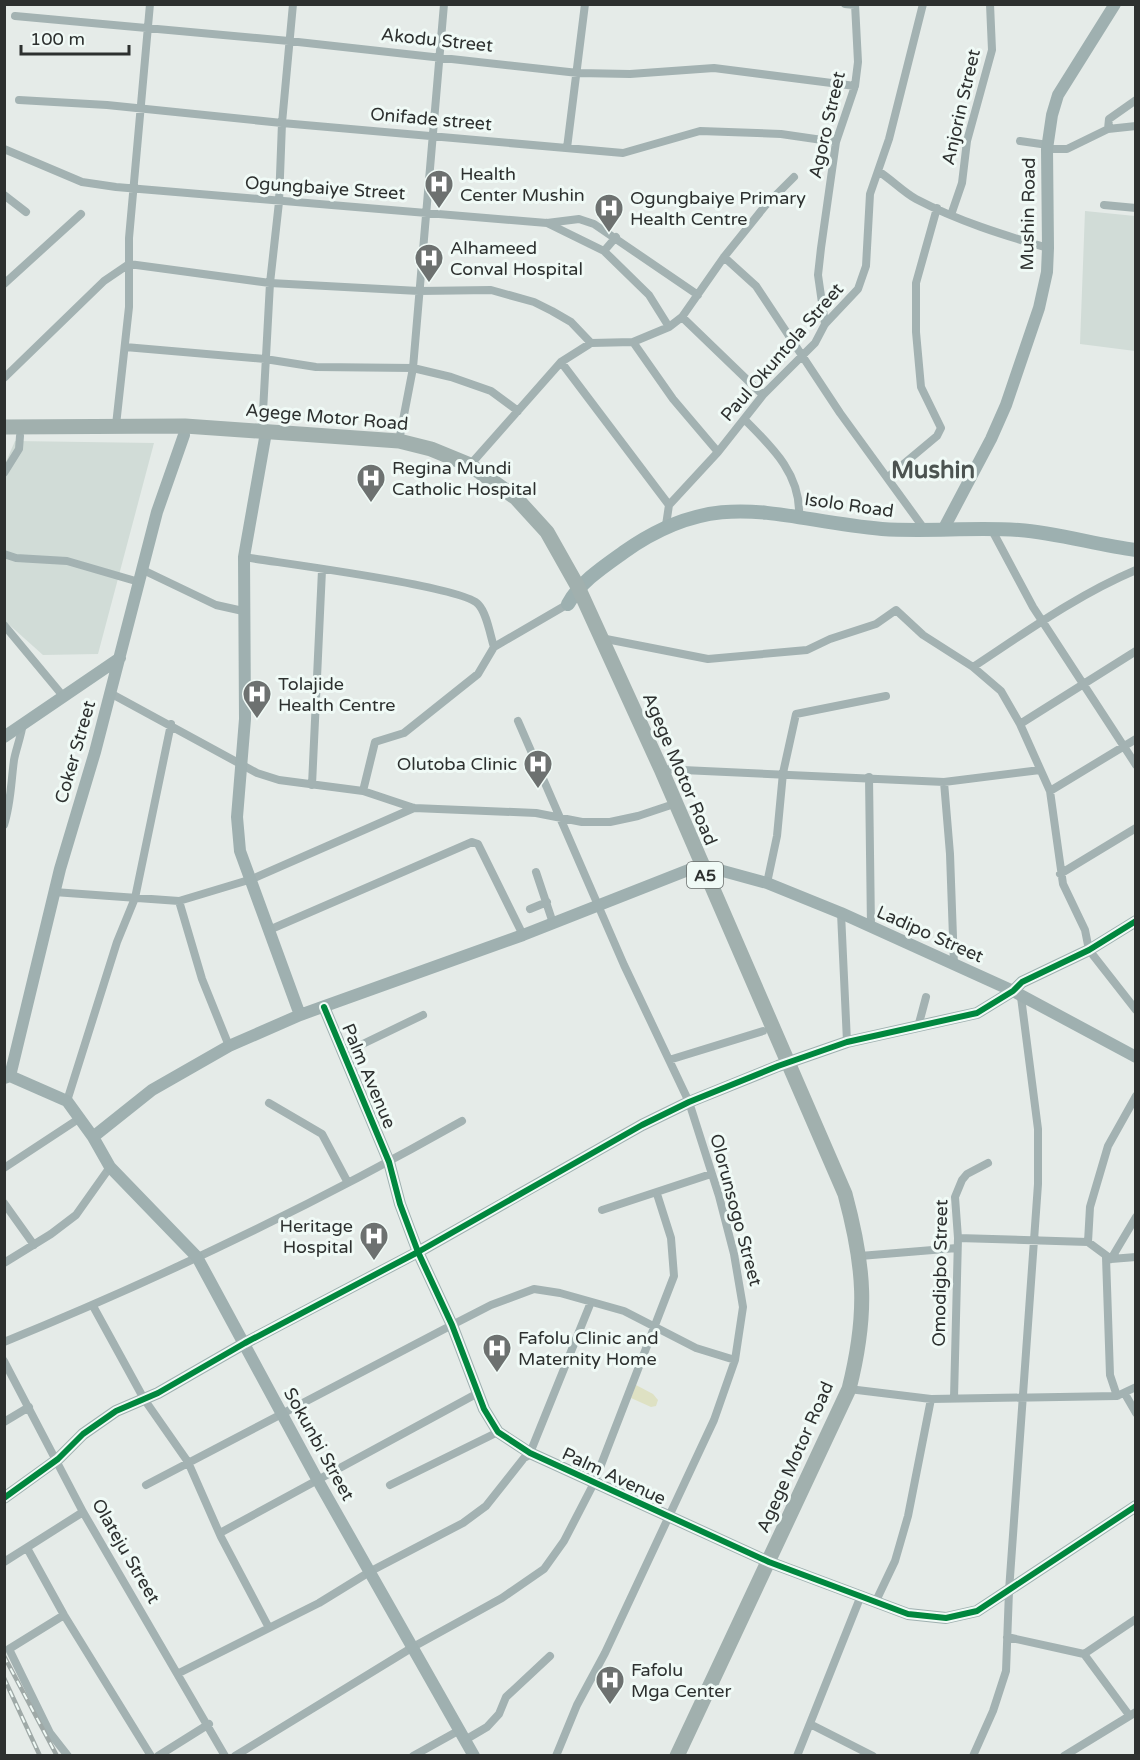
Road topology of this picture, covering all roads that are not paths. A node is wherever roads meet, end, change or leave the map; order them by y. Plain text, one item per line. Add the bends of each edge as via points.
1 (150, 4) edge
2 (293, 4) edge
3 (444, 4) edge
4 (585, 4) edge
5 (845, 4) edge
6 (923, 4) edge
7 (990, 4) edge
8 (1115, 4) edge
9 (855, 5) edge
10 (15, 16) dead end
11 (149, 28) junction
12 (289, 41) junction
13 (439, 57) junction
14 (578, 73) junction
15 (855, 86) junction
16 (19, 100) dead end
17 (1136, 100) edge
18 (141, 108) junction
19 (282, 123) junction
20 (1136, 126) edge
21 (1108, 129) junction
22 (431, 136) junction
23 (1020, 141) dead end
24 (836, 142) junction
25 (1048, 147) junction
26 (567, 148) junction
27 (4, 149) edge
28 (878, 171) junction
29 (794, 177) dead end
30 (135, 187) junction
31 (4, 195) edge
32 (279, 202) junction
33 (1104, 205) dead end
34 (937, 208) junction
35 (1136, 208) edge
36 (26, 212) dead end
37 (424, 212) junction
38 (81, 214) dead end
39 (951, 215) junction
40 (548, 223) junction
41 (616, 237) junction
42 (1048, 248) junction
43 (604, 251) junction
44 (724, 257) junction
45 (129, 264) junction
46 (270, 282) junction
47 (4, 284) edge
48 (419, 291) junction
49 (698, 295) junction
50 (682, 317) junction
51 (825, 324) junction
52 (669, 327) junction
53 (633, 342) junction
54 (591, 343) junction
55 (125, 347) junction
56 (803, 355) junction
57 (265, 359) junction
58 (561, 362) junction
59 (413, 368) junction
60 (4, 378) edge
61 (763, 395) junction
62 (518, 411) junction
63 (744, 419) junction
64 (116, 425) junction
65 (4, 427) edge
66 (184, 430) junction
67 (263, 434) junction
68 (12, 436) edge
69 (399, 441) junction
70 (718, 452) junction
71 (470, 465) junction
72 (4, 473) edge
73 (888, 477) junction
74 (669, 505) junction
75 (799, 516) junction
76 (666, 525) junction
77 (925, 530) junction
78 (943, 530) junction
79 (994, 534) junction
80 (1136, 550) edge
81 (4, 554) edge
82 (1136, 556) edge
83 (244, 557) junction
84 (322, 570) junction
85 (1136, 570) edge
86 (141, 576) junction
87 (576, 597) junction
88 (243, 611) junction
89 (1043, 620) junction
90 (4, 625) edge
91 (601, 638) junction
92 (494, 647) junction
93 (1136, 651) edge
94 (120, 658) junction
95 (974, 667) junction
96 (1082, 683) junction
97 (110, 693) junction
98 (63, 696) junction
99 (886, 696) dead end
100 (518, 721) dead end
101 (23, 723) junction
102 (171, 724) junction
103 (1020, 724) junction
104 (4, 737) edge
105 (1136, 739) edge
106 (1123, 746) junction
107 (240, 763) junction
108 (1136, 765) edge
109 (661, 769) junction
110 (1040, 770) junction
111 (783, 773) junction
112 (869, 777) junction
113 (944, 782) junction
114 (312, 784) junction
115 (363, 791) junction
116 (1050, 791) junction
117 (668, 806) junction
118 (414, 807) junction
119 (559, 818) junction
120 (4, 825) edge
121 (1136, 828) edge
122 (697, 866) junction
123 (536, 872) dead end
124 (1059, 874) junction
125 (252, 879) junction
126 (766, 883) junction
127 (54, 892) junction
128 (135, 898) junction
129 (179, 901) junction
130 (547, 902) junction
131 (598, 905) junction
132 (530, 909) dead end
133 (841, 913) junction
134 (1136, 921) edge
135 (553, 923) junction
136 (871, 928) junction
137 (269, 930) junction
138 (523, 935) junction
139 (1089, 950) junction
140 (954, 965) junction
141 (1017, 994) junction
142 (926, 997) dead end
143 (324, 1007) junction
144 (1136, 1010) edge
145 (300, 1015) junction
146 (423, 1015) dead end
147 (918, 1026) junction
148 (763, 1031) junction
149 (847, 1042) junction
150 (229, 1046) junction
151 (342, 1054) junction
152 (1136, 1057) edge
153 (669, 1060) junction
154 (783, 1064) junction
155 (7, 1077) edge
156 (1136, 1096) edge
157 (67, 1101) junction
158 (689, 1102) junction
159 (269, 1103) dead end
160 (80, 1118) junction
161 (462, 1120) dead end
162 (93, 1137) junction
163 (389, 1162) junction
164 (988, 1164) dead end
165 (110, 1167) junction
166 (4, 1168) edge
167 (711, 1174) junction
168 (347, 1181) junction
169 (657, 1194) junction
170 (4, 1203) edge
171 (602, 1210) dead end
172 (1136, 1217) edge
173 (957, 1238) junction
174 (1033, 1241) junction
175 (1088, 1242) junction
176 (34, 1245) junction
177 (957, 1248) junction
178 (418, 1252) junction
179 (860, 1256) junction
180 (197, 1257) junction
181 (1136, 1257) edge
182 (1108, 1258) junction
183 (4, 1263) edge
184 (591, 1302) junction
185 (93, 1306) junction
186 (452, 1325) junction
187 (655, 1325) junction
188 (4, 1342) edge
189 (245, 1343) junction
190 (735, 1360) junction
191 (4, 1361) edge
192 (1136, 1387) edge
193 (849, 1389) junction
194 (478, 1393) junction
195 (1121, 1395) junction
196 (144, 1398) junction
197 (954, 1398) junction
198 (1023, 1398) junction
199 (932, 1399) junction
200 (29, 1407) junction
201 (1136, 1413) edge
202 (281, 1414) junction
203 (4, 1422) edge
204 (498, 1432) junction
205 (531, 1454) junction
206 (58, 1459) junction
207 (188, 1462) junction
208 (317, 1479) junction
209 (594, 1483) junction
210 (146, 1485) dead end
211 (390, 1485) dead end
212 (4, 1498) edge
213 (1136, 1506) edge
214 (83, 1512) junction
215 (668, 1517) junction
216 (220, 1533) junction
217 (27, 1548) junction
218 (765, 1560) junction
219 (4, 1562) edge
220 (371, 1571) junction
221 (1009, 1591) junction
222 (860, 1598) junction
223 (874, 1603) junction
224 (63, 1615) junction
225 (1136, 1619) edge
226 (268, 1626) junction
227 (1007, 1637) junction
228 (414, 1647) junction
229 (1084, 1654) junction
230 (550, 1656) dead end
231 (179, 1674) junction
232 (1132, 1714) edge
233 (209, 1724) junction
234 (810, 1724) junction
235 (462, 1735) junction
236 (68, 1755) edge
237 (151, 1755) edge
238 (158, 1755) edge
239 (225, 1755) edge
240 (234, 1755) edge
241 (413, 1755) edge
242 (474, 1755) edge
243 (556, 1755) edge
244 (667, 1755) edge
245 (676, 1755) edge
246 (797, 1755) edge
247 (873, 1755) edge
248 (973, 1755) edge
249 (1064, 1755) edge

1 - 11 street
2 - 12 street
3 - 13 street
4 - 14 street
5 - 9 street
6 - 28 street, Paul Okuntola Street
7 - 39 street, Anjorin Street via 992,50
8 - 25 street, Mushin Road via 1058,95
9 - 15 street, Agoro Street
10 - 11 street, Akodu Street
11 - 12 street, Akodu Street
11 - 18 street
12 - 13 street, Akodu Street
12 - 19 street
13 - 14 street, Akodu Street
13 - 22 street
14 - 15 street, Akodu Street via 714,68
14 - 26 street
15 - 24 street, Agoro Street
16 - 18 street, Onifade street
17 - 21 street via 1109,119
18 - 19 street, Onifade street
18 - 30 street
19 - 22 street, Onifade street
19 - 32 street
20 - 21 street
21 - 25 street via 1067,149
22 - 26 street, Onifade street
22 - 37 street
23 - 25 street
24 - 26 street, Onifade street via 781,134 700,131 623,153
24 - 51 street, Agoro Street via 818,275
25 - 42 street, Mushin Road
27 - 30 street, Ogungbaiye Street via 82,182
28 - 34 street via 914,198
28 - 51 street, Paul Okuntola Street via 867,217 866,266 858,289
29 - 44 street
30 - 32 street, Ogungbaiye Street
30 - 45 street
31 - 36 street
32 - 37 street, Ogungbaiye Street
32 - 46 street
33 - 35 street
34 - 39 street
34 - 73 street via 916,283 916,332 921,387 941,428 937,436
37 - 40 street, Ogungbaiye Street
37 - 48 street
38 - 47 street
39 - 42 street
40 - 41 street, Ogungbaiye Street via 579,219
40 - 43 street
41 - 43 street
41 - 49 street, Ogungbaiye Street
42 - 78 street, Mushin Road via 1039,308 1006,405
43 - 52 street via 649,295
44 - 49 street
44 - 56 street via 756,286
45 - 46 street
45 - 55 street
45 - 60 street via 104,281
46 - 48 street
46 - 57 street
48 - 54 street via 491,290 515,295 571,322
48 - 59 street
49 - 50 street
50 - 52 street
50 - 61 street
51 - 56 street, Paul Okuntola Street via 821,335
52 - 53 street
53 - 54 street
53 - 70 street via 673,399
54 - 58 street
55 - 57 street
55 - 64 street
56 - 61 street, Paul Okuntola Street
56 - 73 street via 840,414
57 - 59 street via 316,367
57 - 67 street
58 - 62 street
58 - 74 street
59 - 62 street via 491,391
59 - 69 street
61 - 63 street, Paul Okuntola Street
62 - 71 street
63 - 70 street, Paul Okuntola Street
63 - 75 street via 777,453 791,475 800,498
64 - 65 highway, Agege Motor Road / A5
64 - 66 highway, Agege Motor Road / A5
66 - 67 highway, Agege Motor Road / A5
66 - 68 highway, Agege Motor Road / A5
66 - 86 street, Coker Street
67 - 69 highway, Agege Motor Road / A5
67 - 83 street
67 - 87 highway, Agege Motor Road / A5 via 397,447 460,470 495,491 525,516
68 - 72 street via 19,449
69 - 71 highway, Agege Motor Road / A5 via 431,448
70 - 74 street, Paul Okuntola Street
71 - 87 highway, Agege Motor Road / A5 via 516,498 547,532
73 - 77 street
74 - 76 street
75 - 76 main road, Isolo Road via 724,512
75 - 77 main road, Isolo Road via 870,527
76 - 87 main road, Isolo Road via 640,541
77 - 78 main road, Isolo Road
78 - 80 main road, Isolo Road via 1022,530
79 - 82 main road, Isolo Road
79 - 87 main road, Isolo Road via 899,536 781,520 709,519 670,530 639,548
79 - 89 street
81 - 86 street via 67,561
83 - 84 street
83 - 88 street
84 - 92 street via 407,583 469,598 479,604
84 - 114 street
85 - 89 street via 1105,583
86 - 88 street via 216,605
86 - 94 street, Coker Street
87 - 91 highway, Agege Motor Road / A5
87 - 92 street
87 - 117 highway, Agege Motor Road / A5
88 - 107 street via 246,695
89 - 95 street
89 - 96 street
90 - 98 street
91 - 95 street via 708,659 807,650 876,624 896,610 923,635
91 - 109 highway, Agege Motor Road / A5
92 - 115 street via 478,674 416,724 404,733 375,742
93 - 96 street
94 - 97 street, Coker Street
94 - 98 street
95 - 103 street via 1001,691
96 - 103 street
96 - 106 street
97 - 102 street
97 - 127 street, Coker Street
98 - 101 street
99 - 111 street via 796,714
100 - 119 street, Olorunsogo Street
101 - 104 street
101 - 120 street
102 - 107 street
102 - 128 street
103 - 110 street
105 - 106 street
106 - 108 street
106 - 116 street
107 - 114 street via 279,780
107 - 125 street via 238,841
109 - 111 street
109 - 122 highway, Agege Motor Road / A5
110 - 113 street
110 - 116 street
111 - 112 street
111 - 126 street via 777,836
112 - 113 street
112 - 136 street
113 - 140 street
114 - 115 street
115 - 118 street
116 - 124 street
117 - 119 street via 610,822
117 - 122 highway, Agege Motor Road / A5
118 - 119 street via 536,813
118 - 125 street
119 - 131 street, Olorunsogo Street
121 - 124 street
122 - 126 street, Ladipo Street
122 - 131 street
122 - 148 highway, Agege Motor Road / A5
122 - 154 highway, Agege Motor Road / A5
123 - 130 street
124 - 139 street via 1085,930
125 - 129 street
125 - 137 street
126 - 133 street, Ladipo Street
127 - 128 street
127 - 155 street, Coker Street
128 - 129 street
128 - 157 street via 117,942
129 - 150 street via 202,979
130 - 132 street
130 - 135 street
131 - 135 street
131 - 153 street, Olorunsogo Street
133 - 136 street, Ladipo Street
133 - 149 street
134 - 139 street
135 - 138 street
136 - 140 street, Ladipo Street
137 - 138 street via 472,842 478,844
137 - 145 street
138 - 143 street
139 - 141 street via 1022,982
139 - 144 street
140 - 141 street, Ladipo Street
141 - 147 street via 977,1013
141 - 152 street, Ladipo Street
141 - 174 street via 1038,1129
142 - 147 street
143 - 145 street
143 - 151 street, Palm Avenue
145 - 150 street
146 - 151 street
147 - 149 street
148 - 153 street
148 - 154 highway, Agege Motor Road / A5
149 - 154 street
150 - 162 street via 152,1090
151 - 163 street, Palm Avenue
153 - 158 street, Olorunsogo Street
154 - 158 street
154 - 179 highway, Agege Motor Road / A5 via 845,1194
154 - 218 highway, Agege Motor Road / A5 via 846,1228 854,1272 855,1312 835,1402
155 - 157 street
156 - 175 street via 1108,1146 1090,1207
157 - 160 street, Sokunbi Street
158 - 167 street, Olorunsogo Street
158 - 178 street
159 - 168 street via 322,1134
160 - 162 street, Sokunbi Street
160 - 166 street
161 - 163 street
162 - 165 street, Sokunbi Street
163 - 168 street
163 - 178 street, Palm Avenue
164 - 173 street, Omodigbo Street via 967,1173 962,1180 955,1197
165 - 176 street via 76,1215
165 - 180 street, Sokunbi Street
167 - 169 street
167 - 190 street, Olorunsogo Street via 741,1289 741,1330
168 - 180 street
169 - 171 street
169 - 187 street via 671,1238 674,1276
170 - 176 street
172 - 182 street
173 - 174 street
173 - 177 street, Omodigbo Street
174 - 175 street
174 - 198 street
175 - 182 street
176 - 183 street
177 - 179 street
177 - 197 street, Omodigbo Street
178 - 186 street, Palm Avenue
178 - 189 street
179 - 193 highway, Agege Motor Road / A5 via 862,1328
180 - 185 street
180 - 189 street, Sokunbi Street
181 - 182 street
182 - 195 street via 1110,1375
184 - 186 street via 534,1289
184 - 187 street
184 - 205 street
185 - 188 street
185 - 196 street
186 - 194 street, Palm Avenue
186 - 202 street
187 - 190 street via 696,1348
187 - 209 street
189 - 196 street
189 - 202 street, Sokunbi Street
190 - 215 street, Olorunsogo Street via 714,1420
191 - 200 street, Olateju Street
192 - 195 street
193 - 199 street
193 - 218 highway, Agege Motor Road / A5
194 - 204 street, Palm Avenue
194 - 208 street
195 - 198 street
195 - 201 street
196 - 206 street via 83,1434
196 - 207 street
197 - 198 street
197 - 199 street
198 - 221 street
199 - 223 street via 908,1516 894,1561
200 - 203 street
200 - 206 street, Olateju Street
202 - 207 street
202 - 208 street, Sokunbi Street
204 - 205 street, Palm Avenue
204 - 211 street
205 - 209 street, Palm Avenue
205 - 220 street via 486,1506 463,1523
206 - 212 street
206 - 214 street, Olateju Street
207 - 210 street
207 - 216 street
208 - 216 street
208 - 220 street, Sokunbi Street
209 - 215 street, Palm Avenue
209 - 228 street via 564,1541 544,1569 502,1598
213 - 221 street, Palm Avenue
214 - 217 street
214 - 231 street, Olateju Street
215 - 218 street, Palm Avenue
215 - 243 street, Olorunsogo Street
216 - 226 street
217 - 219 street
217 - 224 street
218 - 222 street, Palm Avenue
218 - 244 highway, Agege Motor Road / A5
218 - 245 highway, Agege Motor Road / A5
220 - 226 street via 319,1603
220 - 228 street, Sokunbi Street
221 - 223 street, Palm Avenue via 978,1611 946,1618 908,1614
221 - 227 street
222 - 223 street, Palm Avenue
222 - 234 street
224 - 236 street via 9,1649 45,1724
224 - 237 street
225 - 229 street
226 - 231 street
227 - 229 street
227 - 248 street via 1006,1671
228 - 235 street, Sokunbi Street
228 - 240 street
229 - 232 street
230 - 235 street via 506,1697 499,1714 486,1727
231 - 233 street, Olateju Street
232 - 249 street
233 - 238 street
233 - 239 street, Olateju Street
234 - 246 street
234 - 247 street
235 - 241 street
235 - 242 street, Sokunbi Street

